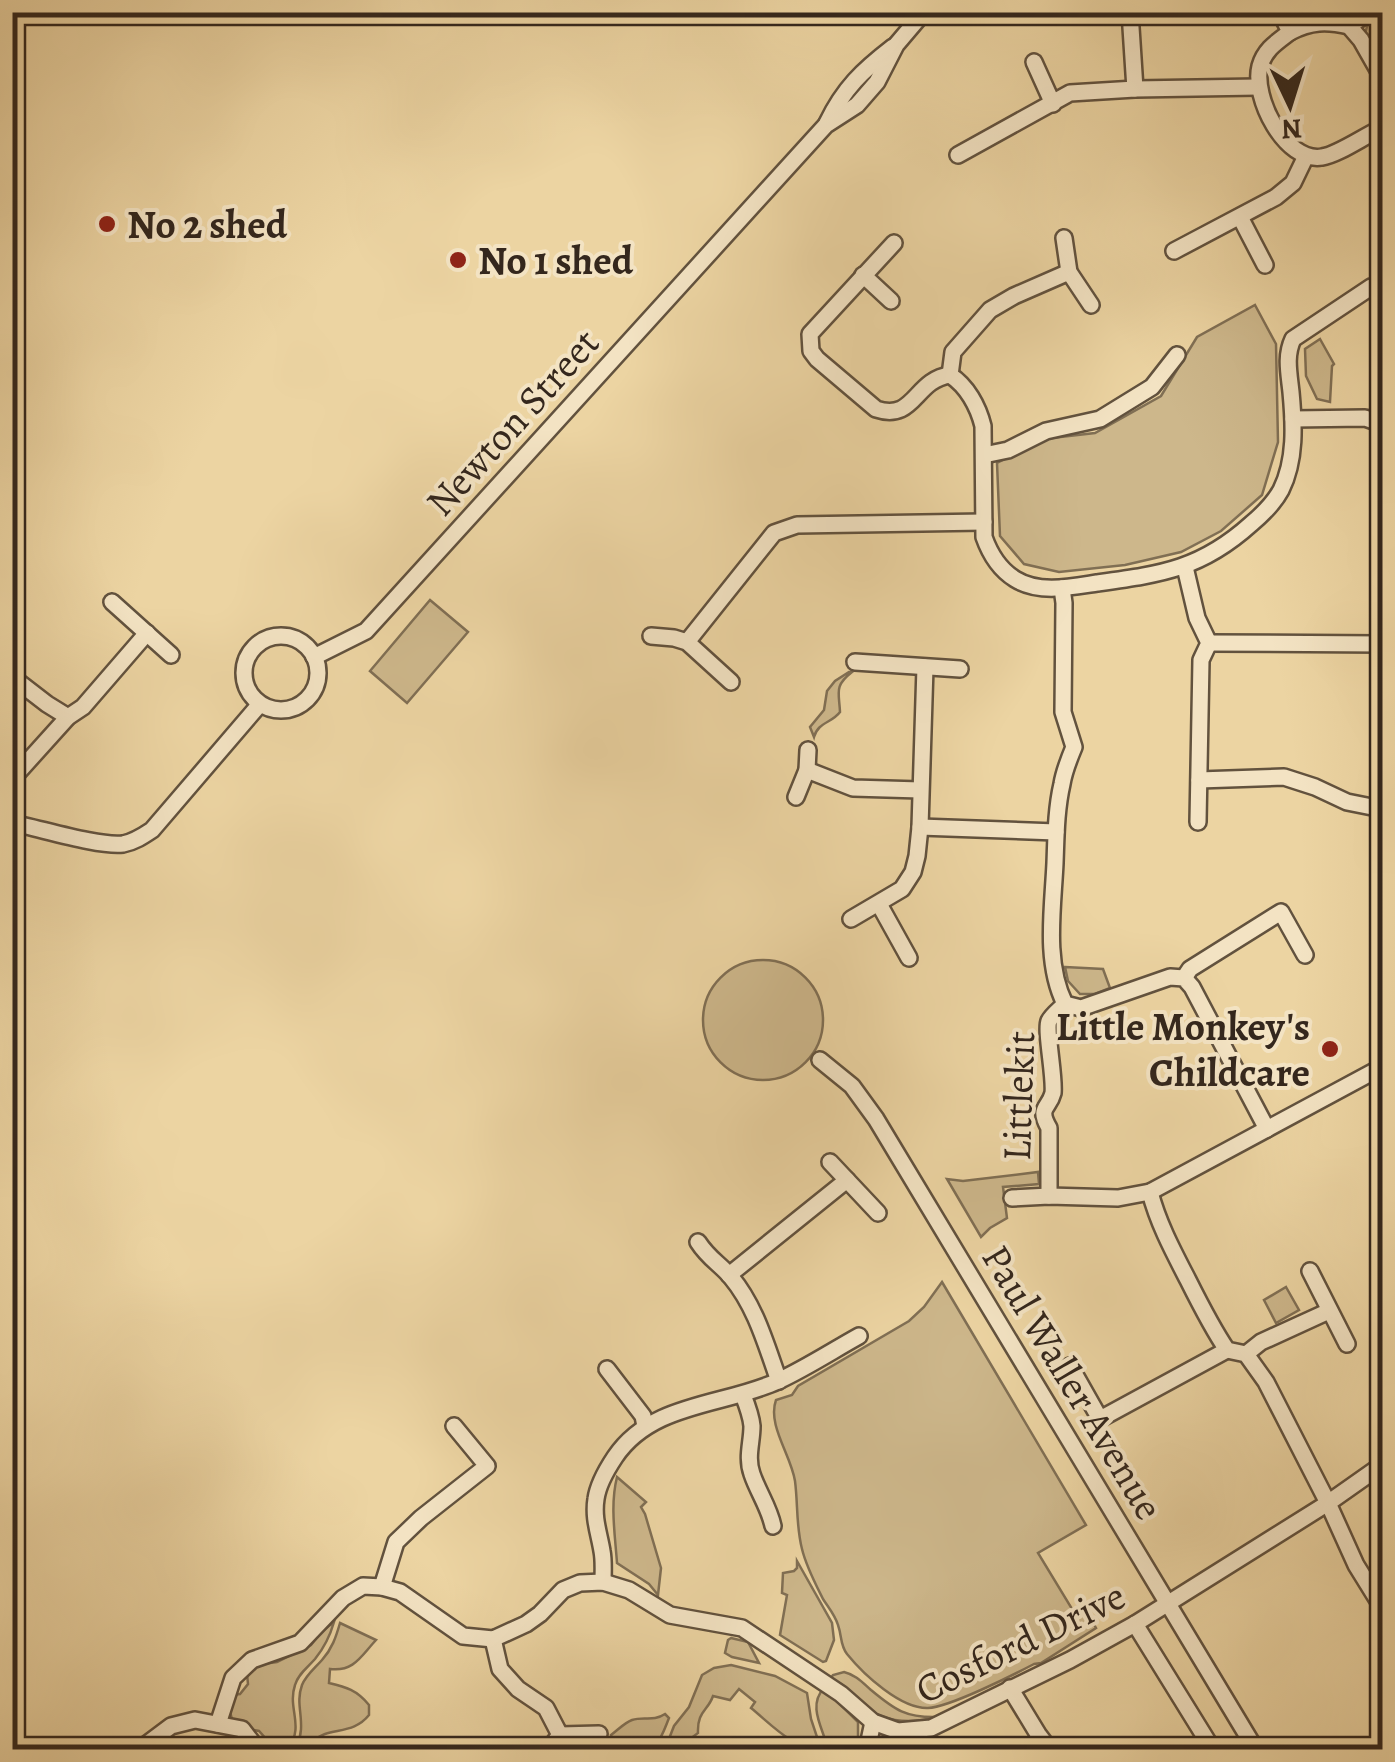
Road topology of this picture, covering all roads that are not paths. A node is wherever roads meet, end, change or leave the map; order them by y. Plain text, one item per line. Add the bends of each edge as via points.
1 (924, 12) edge
2 (1130, 12) edge
3 (1280, 12) edge
4 (1370, 12) edge
5 (1349, 26) junction
6 (1290, 32) junction
7 (1034, 62) dead end
8 (1380, 67) edge
9 (1258, 88) junction
10 (1136, 89) junction
11 (1053, 104) junction
12 (1382, 122) edge
13 (958, 155) dead end
14 (1306, 156) junction
15 (1240, 217) junction
16 (1064, 238) dead end
17 (894, 243) dead end
18 (1174, 251) dead end
19 (1265, 265) dead end
20 (1070, 272) junction
21 (863, 276) junction
22 (1382, 286) edge
23 (892, 302) dead end
24 (1092, 305) dead end
25 (1177, 355) dead end
26 (950, 375) junction
27 (1293, 419) junction
28 (1382, 424) edge
29 (984, 455) junction
30 (984, 522) junction
31 (1185, 567) junction
32 (1062, 588) junction
33 (112, 602) dead end
34 (147, 633) junction
35 (651, 636) dead end
36 (687, 642) junction
37 (1209, 643) junction
38 (1382, 644) edge
39 (171, 655) dead end
40 (314, 657) junction
41 (855, 662) dead end
42 (925, 667) junction
43 (960, 669) dead end
44 (12, 676) edge
45 (731, 682) dead end
46 (260, 704) junction
47 (68, 717) junction
48 (808, 750) dead end
49 (807, 770) junction
50 (1199, 780) junction
51 (12, 782) edge
52 (920, 790) junction
53 (796, 797) dead end
54 (1382, 809) edge
55 (12, 822) edge
56 (1198, 822) dead end
57 (920, 828) junction
58 (1056, 832) junction
59 (879, 904) junction
60 (851, 919) dead end
61 (1305, 954) dead end
62 (909, 958) dead end
63 (1184, 978) junction
64 (1065, 1004) junction
65 (820, 1060) dead end
66 (1382, 1067) edge
67 (1267, 1129) junction
68 (830, 1162) dead end
69 (846, 1180) junction
70 (1150, 1192) junction
71 (1049, 1196) junction
72 (1012, 1198) dead end
73 (878, 1213) dead end
74 (698, 1242) dead end
75 (1310, 1272) dead end
76 (729, 1275) junction
77 (1330, 1311) junction
78 (859, 1336) dead end
79 (1346, 1344) dead end
80 (1227, 1350) junction
81 (1246, 1354) junction
82 (1070, 1366) dead end
83 (607, 1369) dead end
84 (779, 1381) junction
85 (743, 1395) junction
86 (454, 1426) dead end
87 (646, 1426) junction
88 (1382, 1465) edge
89 (1328, 1503) junction
90 (773, 1526) dead end
91 (603, 1582) junction
92 (382, 1587) junction
93 (1168, 1603) junction
94 (1382, 1607) edge
95 (1135, 1624) junction
96 (494, 1639) junction
97 (1010, 1688) junction
98 (873, 1722) junction
99 (218, 1724) junction
100 (560, 1734) junction
101 (599, 1734) dead end
102 (139, 1750) edge
103 (258, 1750) edge
104 (548, 1750) edge
105 (867, 1750) edge
106 (1050, 1750) edge
107 (1213, 1750) edge
108 (1256, 1750) edge

1 - 40 street, Newton Street via 840,96 826,125 366,631
2 - 10 street
3 - 6 street
4 - 5 street
5 - 6 street via 1328,21
5 - 8 street
6 - 9 street via 1268,49
7 - 11 street
9 - 10 street
9 - 14 street via 1284,140
10 - 11 street via 1070,93
11 - 13 street
12 - 14 street via 1324,158
14 - 15 street via 1293,183
15 - 18 street
15 - 19 street
16 - 20 street
17 - 21 street
20 - 24 street
20 - 26 street via 990,310 953,352
21 - 23 street
21 - 26 street via 810,334 817,359 886,412 905,408 930,381
22 - 27 street via 1370,287 1293,340
25 - 29 street via 1152,387 1100,419
26 - 29 street via 979,411
27 - 28 street via 1365,418
27 - 31 street via 1282,490 1219,550
29 - 30 street
30 - 32 street via 989,552 1015,580
30 - 36 street via 797,525 774,532
31 - 32 street
31 - 37 street
32 - 58 street via 1063,712 1074,747
33 - 34 street
34 - 39 street
34 - 47 street
35 - 36 street
36 - 45 street
37 - 38 street
37 - 50 street via 1201,660
40 - 46 street via 317,680 305,701 283,710
40 - 46 street via 286,636 254,647 246,658 245,683
41 - 42 street
42 - 43 street
42 - 52 street
44 - 47 street
46 - 55 street via 152,830 136,840 104,843
47 - 51 street
48 - 49 street
49 - 52 street via 852,788
49 - 53 street
50 - 54 street via 1284,777
50 - 56 street
52 - 57 street
57 - 58 street
57 - 59 street via 913,872
58 - 64 street via 1051,942
59 - 60 street
59 - 62 street
61 - 63 street via 1281,912
63 - 64 street via 1081,1008
63 - 67 street
64 - 71 street, Littlekit via 1047,1028 1053,1096 1044,1108
65 - 93 street, Paul Waller Avenue via 876,1118
66 - 67 street
67 - 70 street
68 - 69 street
69 - 73 street
69 - 76 street
70 - 71 street
70 - 80 street via 1168,1241
71 - 72 street
74 - 76 street
75 - 77 street
76 - 84 street via 752,1308
77 - 79 street
77 - 81 street
78 - 84 street
80 - 81 street
80 - 82 street via 1100,1419
81 - 89 street
83 - 87 street
84 - 85 street
85 - 87 street via 701,1403
85 - 90 street via 752,1428 752,1473
86 - 92 street via 488,1466 396,1542
87 - 91 street via 606,1470 596,1496
88 - 89 street, Cosford Drive
89 - 93 street, Cosford Drive
89 - 94 street
91 - 96 street via 563,1590 526,1624
91 - 98 street via 670,1615 742,1628
92 - 96 street via 464,1636
92 - 99 street via 363,1586 300,1643 252,1660 233,1678
93 - 95 street, Cosford Drive
93 - 108 street, Paul Waller Avenue
95 - 97 street, Cosford Drive
95 - 107 street
96 - 100 street via 500,1669 546,1708
97 - 98 street, Cosford Drive via 931,1728 898,1731
97 - 106 street
98 - 105 street
99 - 102 street via 171,1726
99 - 103 street via 242,1729
100 - 101 street
100 - 104 street

